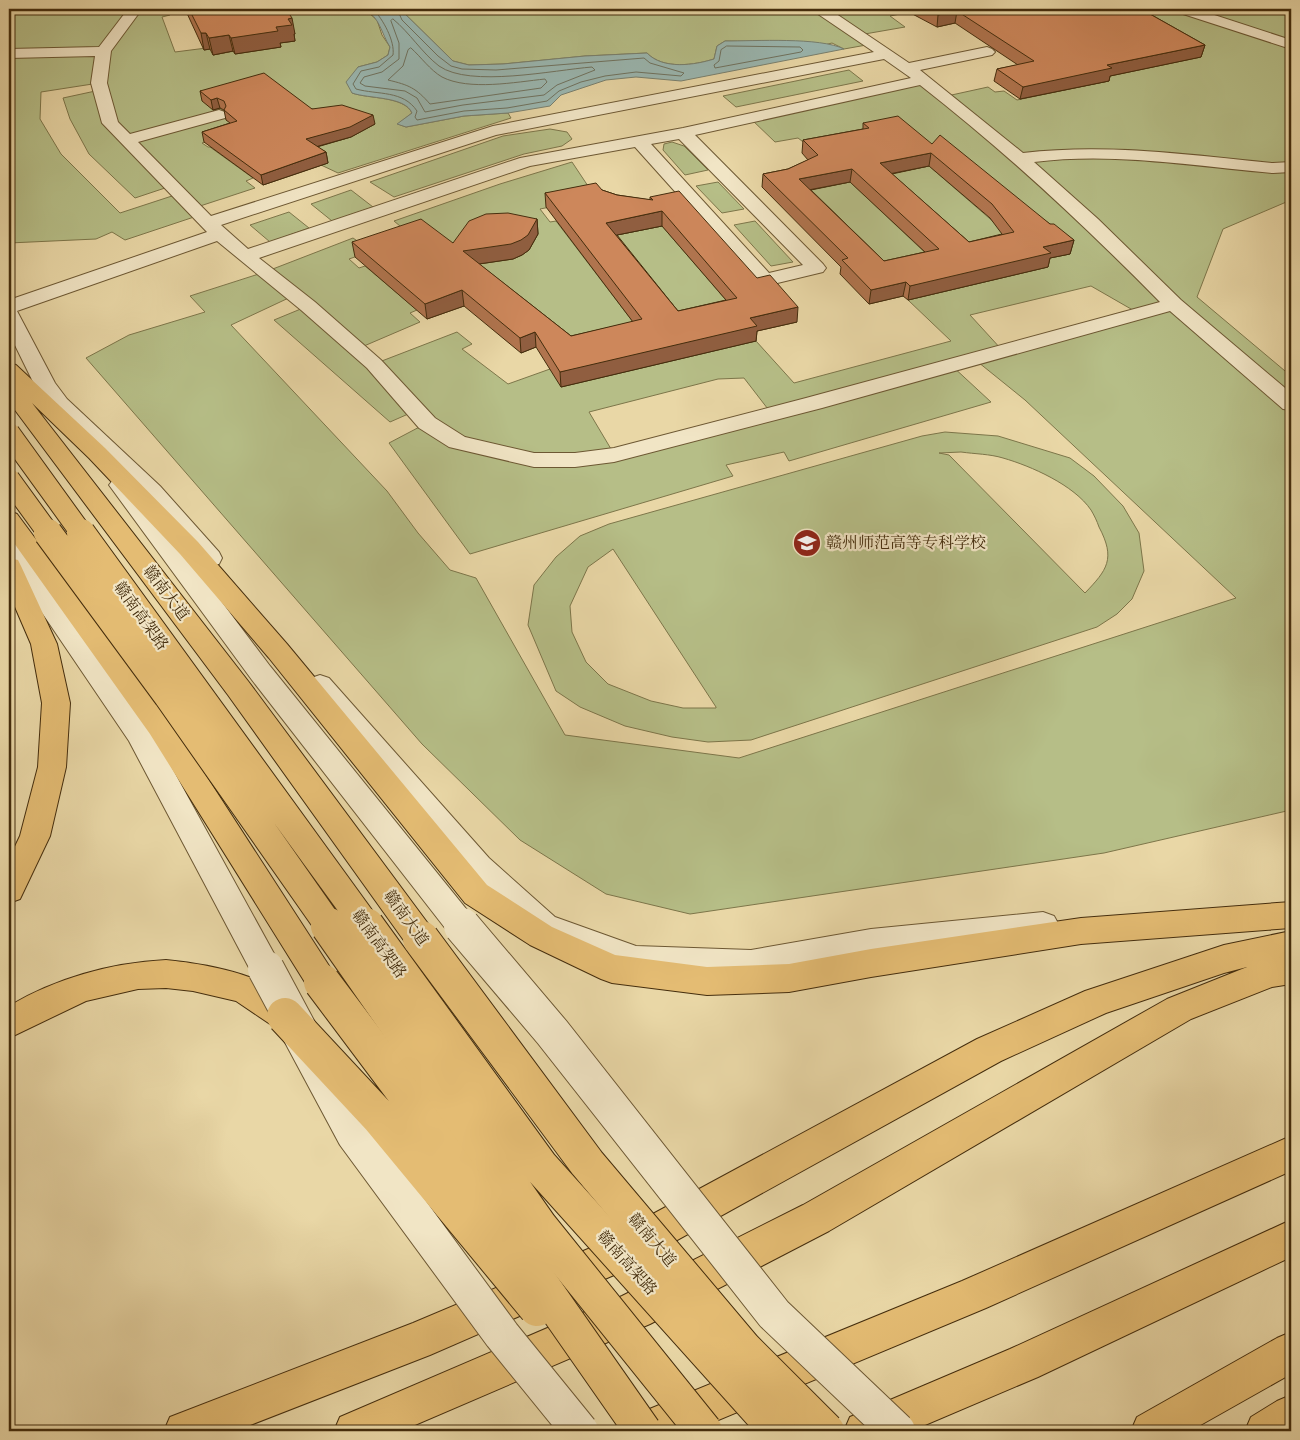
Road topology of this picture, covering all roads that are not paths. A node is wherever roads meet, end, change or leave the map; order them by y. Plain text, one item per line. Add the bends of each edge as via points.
1 (136, 9) edge
2 (820, 9) edge
3 (1182, 9) edge
4 (1291, 45) edge
5 (103, 51) junction
6 (987, 52) dead end
7 (9, 54) edge
8 (886, 54) junction
9 (906, 68) junction
10 (924, 80) junction
11 (219, 115) edge
12 (684, 133) junction
13 (126, 140) junction
14 (639, 141) junction
15 (1020, 158) junction
16 (1291, 167) edge
17 (214, 228) junction
18 (245, 256) junction
19 (1174, 304) junction
20 (9, 307) edge
21 (9, 313) edge
22 (9, 369) edge
23 (9, 387) edge
24 (60, 404) junction
25 (1291, 404) edge
26 (9, 434) edge
27 (97, 453) junction
28 (9, 479) edge
29 (9, 519) edge
30 (9, 546) edge
31 (9, 566) edge
32 (9, 890) edge
33 (1291, 904) edge
34 (1291, 915) edge
35 (1291, 944) edge
36 (1291, 970) edge
37 (9, 1023) edge
38 (293, 1024) junction
39 (1291, 1153) edge
40 (1291, 1238) edge
41 (1291, 1352) edge
42 (1291, 1415) edge
43 (184, 1431) edge
44 (354, 1431) edge
45 (580, 1431) edge
46 (637, 1431) edge
47 (644, 1431) edge
48 (704, 1431) edge
49 (778, 1431) edge
50 (826, 1431) edge
51 (864, 1431) edge
52 (896, 1431) edge
53 (1151, 1431) edge
54 (1265, 1431) edge

1 - 5 street
2 - 8 street
3 - 4 street
5 - 7 street
5 - 13 street via 100,90 110,123
6 - 9 street
8 - 9 street
8 - 17 street via 493,130
9 - 10 street
10 - 12 street
10 - 15 street
11 - 13 street
12 - 14 street
12 - 14 street via 816,268 765,280
13 - 17 street
14 - 18 street via 526,162
15 - 16 street via 1041,154 1107,152
15 - 19 street
17 - 18 street
17 - 20 street
18 - 19 street via 374,364 427,423 457,442 534,460 575,460 614,454
19 - 25 street
21 - 24 street via 45,384
22 - 27 main road
23 - 50 main road, 赣南大道, bridge via 238,688 587,1163 744,1349
24 - 27 street
24 - 33 street via 152,491 478,867 544,926 636,960 751,964 871,943 1121,915
26 - 49 main road, 赣南高架路, bridge via 540,1166
27 - 34 main road via 189,548 278,651 476,894 541,936 612,969 707,981 788,978 1081,931
27 - 52 street, bridge via 261,673 456,919 552,1032 774,1314
28 - 48 main road, 赣南高架路, bridge via 168,696 539,1226
29 - 47 main road, bridge via 160,727 322,982 430,1126
30 - 38 street, bridge via 140,735
31 - 32 main road via 44,644 56,703 52,767 35,836
35 - 43 main road via 1224,959 1097,1001 989,1050 601,1262 407,1345
36 - 44 main road via 1270,973 1179,1009 816,1218 645,1306
37 - 38 main road via 35,1006 94,983 148,973 202,977 249,991
38 - 45 street, bridge via 355,1134 502,1335
38 - 46 main road, bridge via 380,1118
39 - 47 main road via 973,1295
40 - 51 main road via 1024,1363
41 - 53 main road
42 - 54 main road

